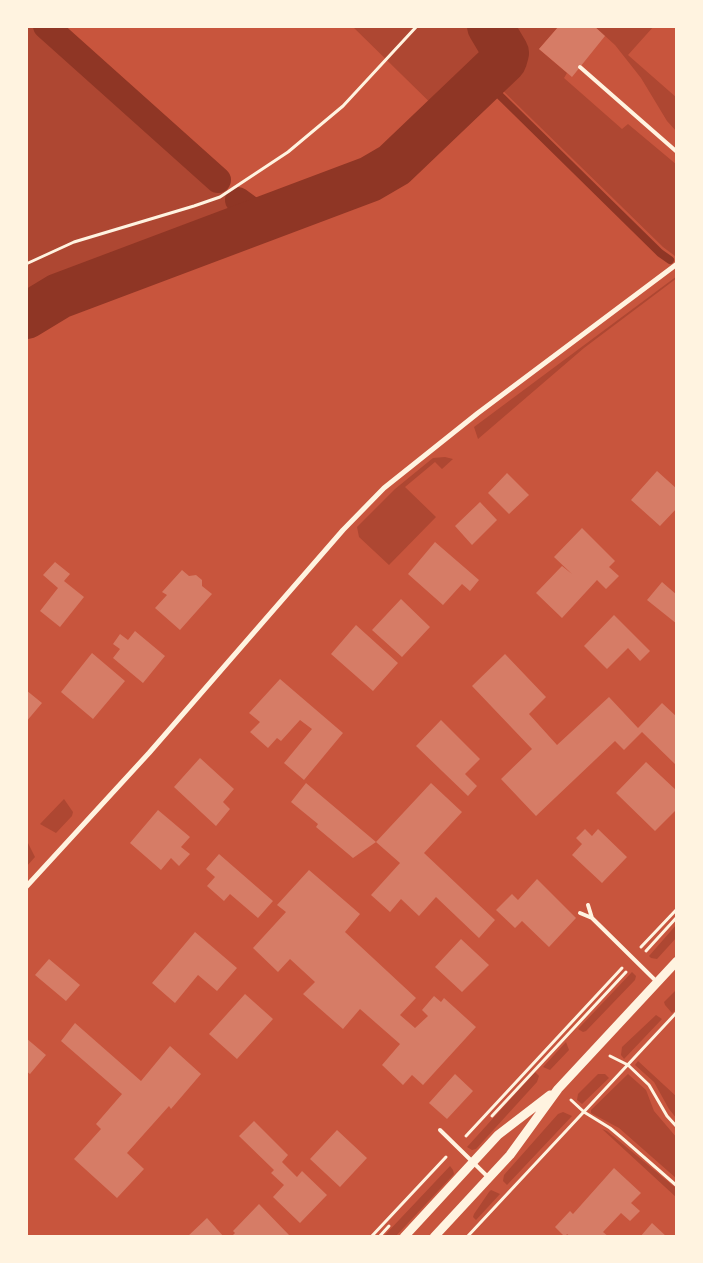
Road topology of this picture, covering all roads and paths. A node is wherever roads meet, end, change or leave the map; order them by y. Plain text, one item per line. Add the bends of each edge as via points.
1 (417, 26) edge
2 (580, 67) dead end
3 (677, 152) edge
4 (26, 264) edge
5 (677, 264) edge
6 (26, 887) edge
7 (588, 904) dead end
8 (677, 909) edge
9 (580, 914) dead end
10 (677, 917) edge
11 (592, 918) junction
12 (632, 957) junction
13 (677, 961) edge
14 (636, 962) junction
15 (657, 982) junction
16 (677, 1012) edge
17 (561, 1034) dead end
18 (595, 1049) junction
19 (628, 1065) junction
20 (558, 1089) junction
21 (584, 1112) junction
22 (677, 1127) edge
23 (440, 1130) dead end
24 (460, 1149) junction
25 (473, 1162) junction
26 (489, 1178) junction
27 (677, 1186) edge
28 (392, 1222) dead end
29 (379, 1237) edge
30 (404, 1237) edge
31 (434, 1237) edge
32 (467, 1237) edge

1 - 4 path via 343,106 288,152 220,197 74,242
2 - 3 lane
5 - 6 street via 384,488 342,530 149,753
7 - 11 lane
8 - 12 path
9 - 11 lane
10 - 14 path
11 - 12 lane
12 - 14 lane
12 - 17 path
13 - 15 street
14 - 15 lane
14 - 24 path
15 - 18 street
16 - 19 path
18 - 19 path
18 - 20 street
19 - 21 path
19 - 22 path via 649,1084
20 - 21 path
20 - 25 street via 498,1134
20 - 26 street via 510,1155
21 - 27 path via 616,1133
21 - 32 path
23 - 24 lane
24 - 25 lane
25 - 26 lane
25 - 30 street
26 - 31 street
28 - 29 path

